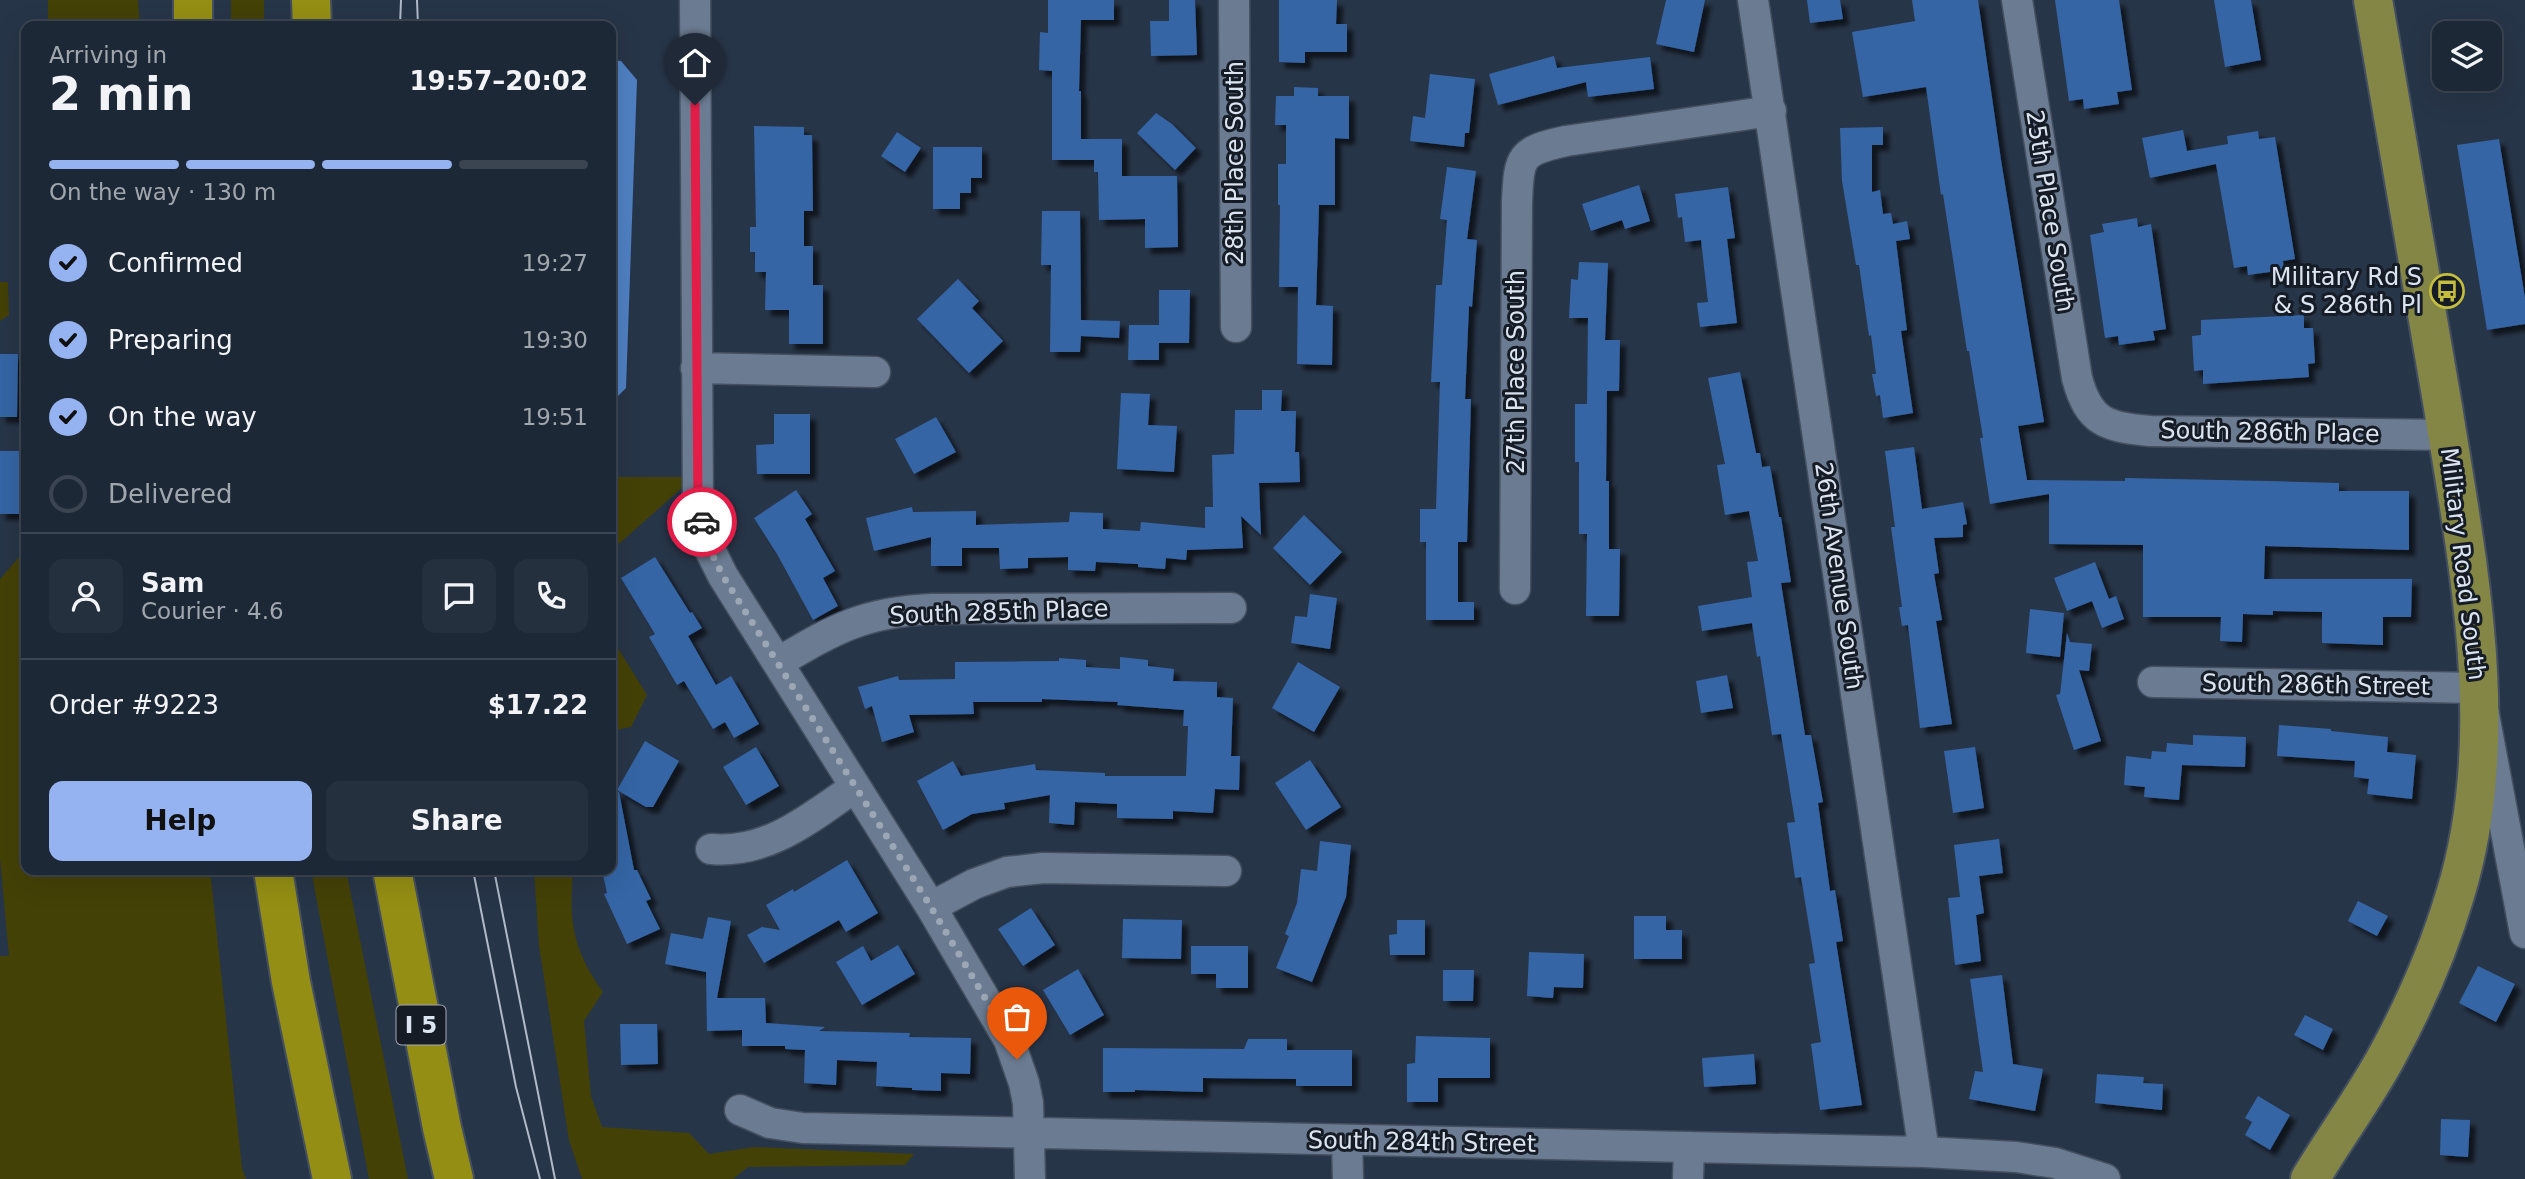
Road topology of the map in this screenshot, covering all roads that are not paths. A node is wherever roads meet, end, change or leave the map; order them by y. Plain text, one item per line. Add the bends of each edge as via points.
1 (193, 0) edge
2 (312, 0) edge
3 (695, 0) edge
4 (1234, 0) edge
5 (1754, 0) edge
6 (2017, 0) edge
7 (2373, 0) edge
8 (193, 21) edge
9 (312, 21) edge
10 (1771, 111) junction
11 (1236, 327) dead end
12 (696, 368) junction
13 (876, 372) dead end
14 (2095, 417) joint
15 (2447, 435) junction
16 (1515, 589) dead end
17 (1231, 608) dead end
18 (779, 662) junction
19 (2153, 682) dead end
20 (2479, 688) junction
21 (855, 787) junction
22 (711, 849) dead end
23 (1226, 871) dead end
24 (274, 875) edge
25 (393, 875) edge
26 (931, 907) junction
27 (2525, 933) edge
28 (740, 1110) dead end
29 (1030, 1132) junction
30 (1347, 1141) junction
31 (1689, 1147) junction
32 (1924, 1152) junction
33 (332, 1179) edge
34 (454, 1179) edge
35 (1030, 1179) edge
36 (1348, 1179) edge
37 (1688, 1179) edge
38 (2105, 1179) edge
39 (2310, 1179) edge

1 - 8 highway
2 - 9 highway
3 - 12 street
4 - 11 street, 28th Place South
5 - 10 street, 26th Avenue South
6 - 14 street, 25th Place South via 2077,378
7 - 15 main road, Military Road South
10 - 16 street, 27th Place South via 1566,141 1536,148 1525,156 1517,202
10 - 32 street, 26th Avenue South
12 - 13 street
12 - 18 street via 698,506 706,542
14 - 15 street, South 286th Place via 2113,426 2150,431
15 - 20 main road, Military Road South via 2474,620
17 - 18 street, South 285th Place via 900,611 846,625
18 - 21 street
19 - 20 street, South 286th Street
20 - 27 street
20 - 39 main road, Military Road South via 2475,800 2453,902 2388,1055
21 - 22 street via 771,841 739,850
21 - 26 street
23 - 26 street via 1043,868 1007,872
24 - 33 highway
25 - 34 highway, I 5
26 - 29 street via 1010,1040 1024,1083
28 - 29 street, South 284th Street via 761,1121 803,1128
29 - 30 street, South 284th Street
29 - 35 street
30 - 31 street, South 284th Street
30 - 36 street
31 - 32 street, South 284th Street
31 - 37 street
32 - 38 street, South 284th Street via 2016,1157 2056,1163

